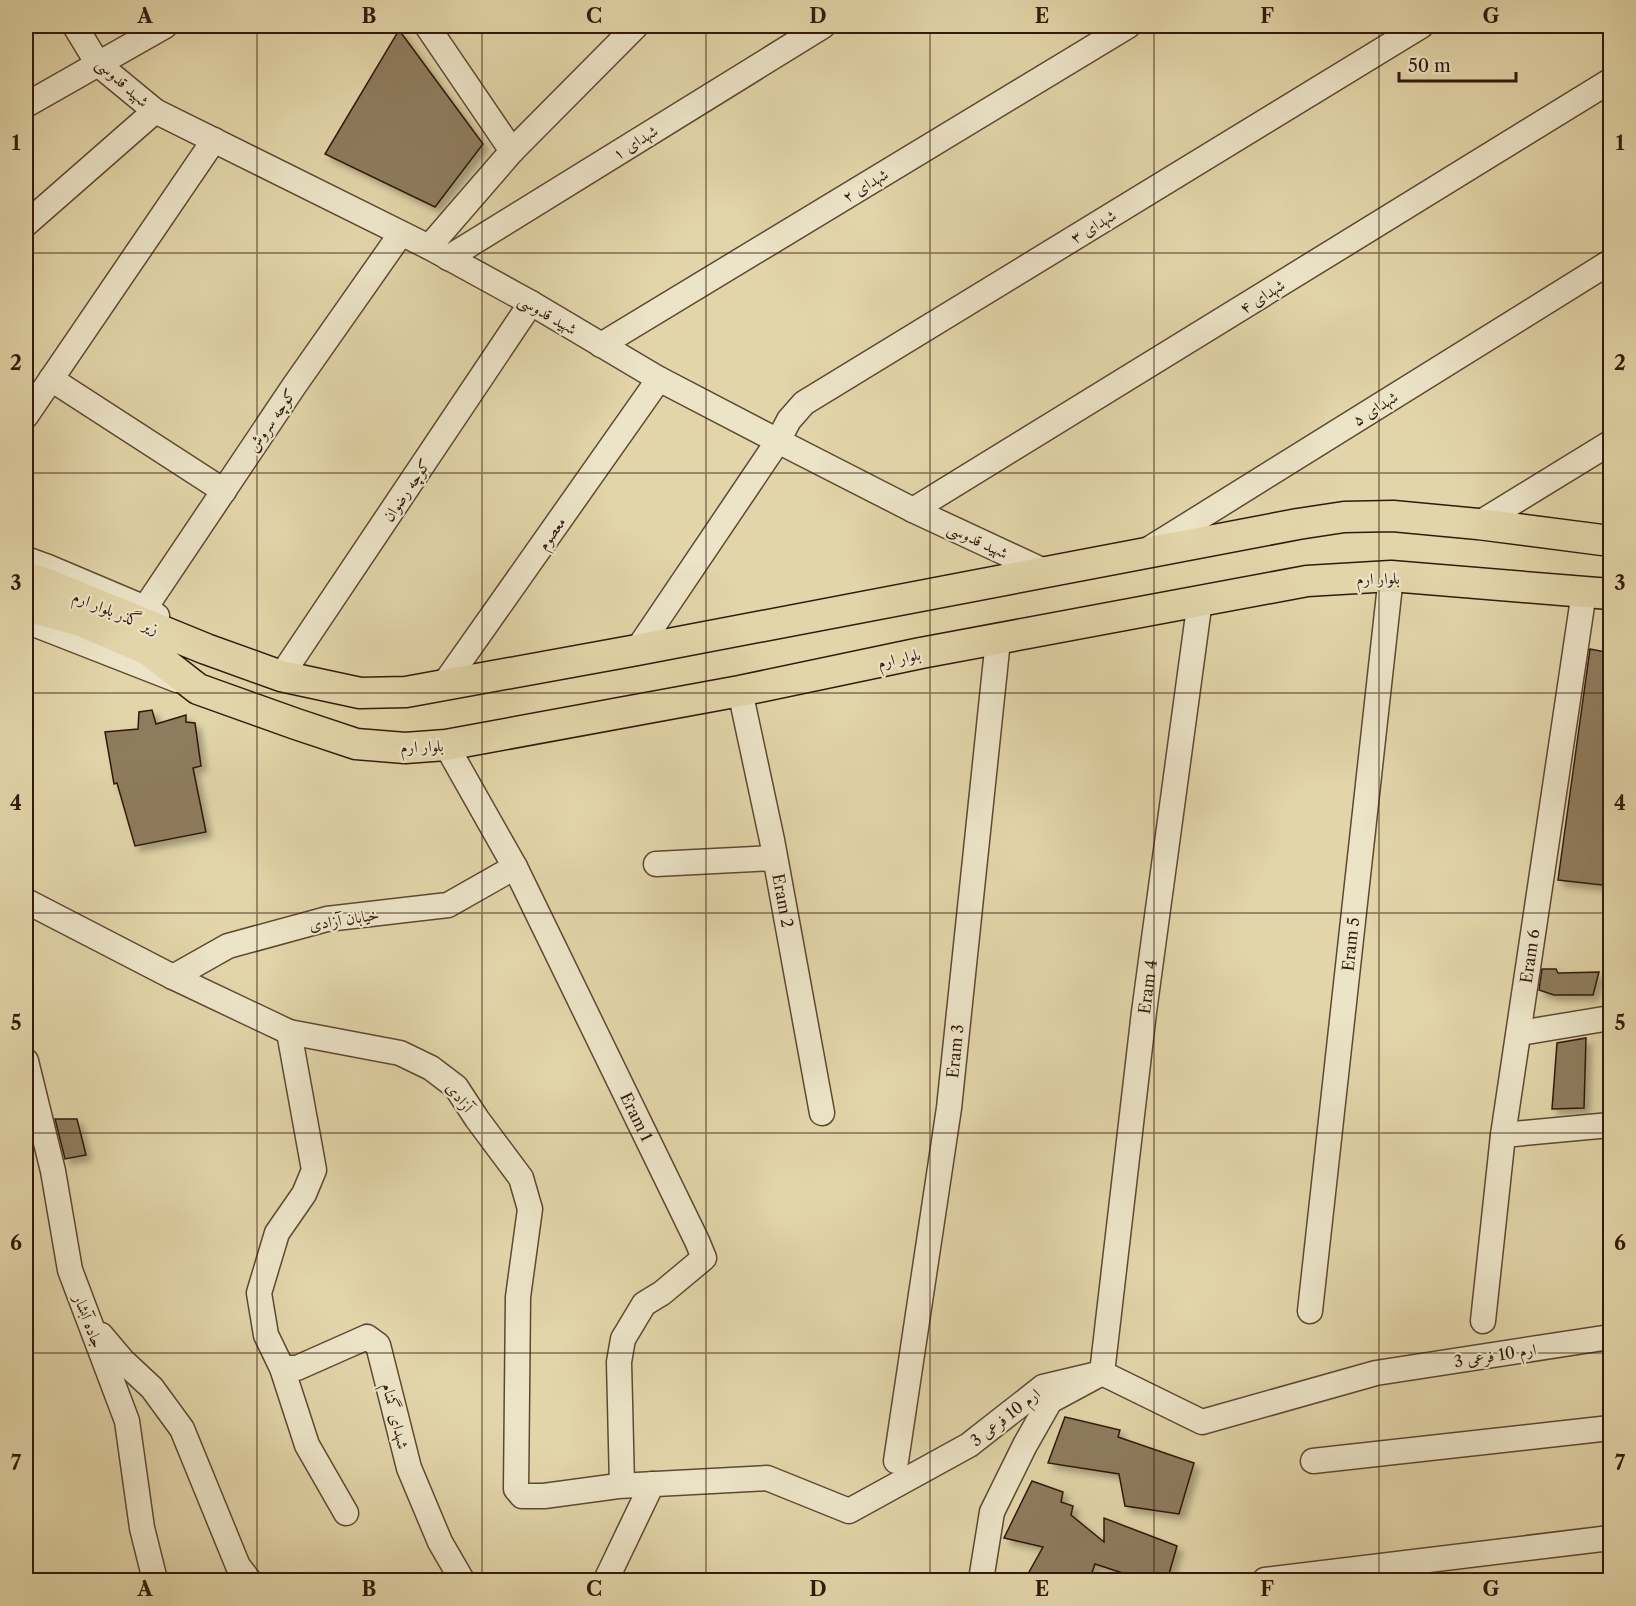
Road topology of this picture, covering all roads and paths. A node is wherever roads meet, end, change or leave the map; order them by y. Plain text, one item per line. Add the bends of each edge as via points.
1 (75, 26) edge
2 (165, 26) edge
3 (427, 26) edge
4 (822, 26) edge
5 (1128, 26) edge
6 (1421, 26) edge
7 (623, 31) edge
8 (98, 64) junction
9 (1611, 81) edge
10 (26, 105) edge
11 (155, 111) junction
12 (214, 140) junction
13 (512, 151) junction
14 (26, 224) edge
15 (400, 235) junction
16 (439, 253) junction
17 (1611, 262) edge
18 (531, 303) junction
19 (601, 345) junction
20 (51, 379) junction
21 (659, 379) junction
22 (26, 416) edge
23 (778, 441) junction
24 (1611, 443) edge
25 (224, 491) junction
26 (914, 510) junction
27 (1478, 524) junction
28 (1611, 541) edge
29 (1140, 554) junction
30 (26, 559) edge
31 (1046, 572) junction
32 (1390, 576) junction
33 (26, 578) edge
34 (1597, 593) edge
35 (1200, 600) junction
36 (26, 606) edge
37 (146, 608) junction
38 (26, 621) edge
39 (998, 640) junction
40 (206, 649) junction
41 (637, 650) junction
42 (281, 676) junction
43 (442, 687) junction
44 (198, 689) junction
45 (740, 691) junction
46 (446, 745) junction
47 (774, 858) junction
48 (656, 864) dead end
49 (514, 867) junction
50 (26, 901) edge
51 (173, 977) junction
52 (1611, 1018) edge
53 (289, 1032) junction
54 (1520, 1033) junction
55 (26, 1061) edge
56 (822, 1113) dead end
57 (1611, 1125) edge
58 (1503, 1135) junction
59 (1310, 1311) dead end
60 (1483, 1321) dead end
61 (89, 1322) junction
62 (1611, 1337) edge
63 (282, 1368) junction
64 (1102, 1373) junction
65 (1611, 1428) edge
66 (896, 1461) dead end
67 (1313, 1461) dead end
68 (652, 1484) junction
69 (622, 1485) junction
70 (544, 1496) joint
71 (346, 1512) dead end
72 (1611, 1538) edge
73 (155, 1581) edge
74 (249, 1581) edge
75 (462, 1581) edge
76 (606, 1581) edge
77 (981, 1581) edge
78 (1265, 1581) edge

1 - 8 street, شهید قدوسی
2 - 8 street
3 - 13 street
4 - 16 street, شهدای ۱
5 - 19 street, شهدای ۲
6 - 23 street, شهدای ۳ via 804,403
7 - 13 street
8 - 10 street
8 - 11 street, شهید قدوسی
9 - 26 street, شهدای ۴
11 - 12 street, شهید قدوسی
11 - 14 street
12 - 15 street, شهید قدوسی
12 - 20 street
13 - 16 street
15 - 16 street, شهید قدوسی
15 - 25 street, کوچه سروش
16 - 18 street, شهید قدوسی
17 - 29 street, شهدای ۵
18 - 19 street, شهید قدوسی
18 - 42 street, کوچه رضوان
19 - 21 street, شهید قدوسی
20 - 22 street
20 - 25 street
21 - 23 street, شهید قدوسی
21 - 43 street, معصوم
23 - 26 street, شهید قدوسی
23 - 41 street, شهدای ۳
24 - 27 street
25 - 37 street, کوچه سروش
26 - 31 street, شهید قدوسی
27 - 28 main road
27 - 29 main road via 1393,516 1344,517
29 - 31 main road
30 - 37 street
31 - 41 main road
32 - 34 main road, بلوار ارم
32 - 35 main road, بلوار ارم via 1307,581
32 - 59 street, Eram 5
33 - 40 main road, زیر گذر بلوار ارم
34 - 54 street, Eram 6
35 - 39 main road, بلوار ارم
35 - 64 street, Eram 4 via 1143,1024
36 - 44 main road, زیر گذر بلوار ارم via 81,621 148,650
37 - 40 street
38 - 44 street
39 - 45 main road, بلوار ارم
39 - 66 street, Eram 3 via 949,1108
40 - 42 main road
41 - 43 main road
42 - 43 main road via 360,693
44 - 46 main road, بلوار ارم via 356,744 405,748
45 - 46 main road, بلوار ارم
45 - 47 street, Eram 2
46 - 49 street, Eram 1
47 - 48 street
47 - 56 street, Eram 2
49 - 51 street, خیابان آزادی via 448,905 327,919 228,946
49 - 69 street, Eram 1 via 704,1258 644,1304 623,1339 618,1362
50 - 51 street, آزادی
51 - 53 street, آزادی
52 - 54 street
53 - 63 street via 314,1170 304,1194 277,1233 259,1293 266,1335
53 - 70 street, آزادی via 400,1053 431,1068 456,1088 521,1178 530,1209 518,1297 516,1489 522,1496
54 - 58 street, Eram 6
55 - 61 street, جاده آبشار via 53,1171 70,1270
57 - 58 street
58 - 60 street, Eram 6
61 - 73 street, جاده آبشار via 127,1421 142,1528
61 - 74 street via 152,1388 182,1429 238,1566
62 - 64 street, ارم 10 فرعی 3 via 1376,1373 1202,1422
63 - 71 street via 307,1445
63 - 75 street, شهدای گمنام via 297,1368 367,1337 378,1345 409,1468 440,1542
64 - 68 street, ارم 10 فرعی 3 via 1043,1387 969,1445 849,1511 767,1478
64 - 77 street via 1050,1401 992,1512
65 - 67 street
68 - 69 street, ارم 10 فرعی 3
68 - 76 street
69 - 70 street, ارم 10 فرعی 3
72 - 78 street

